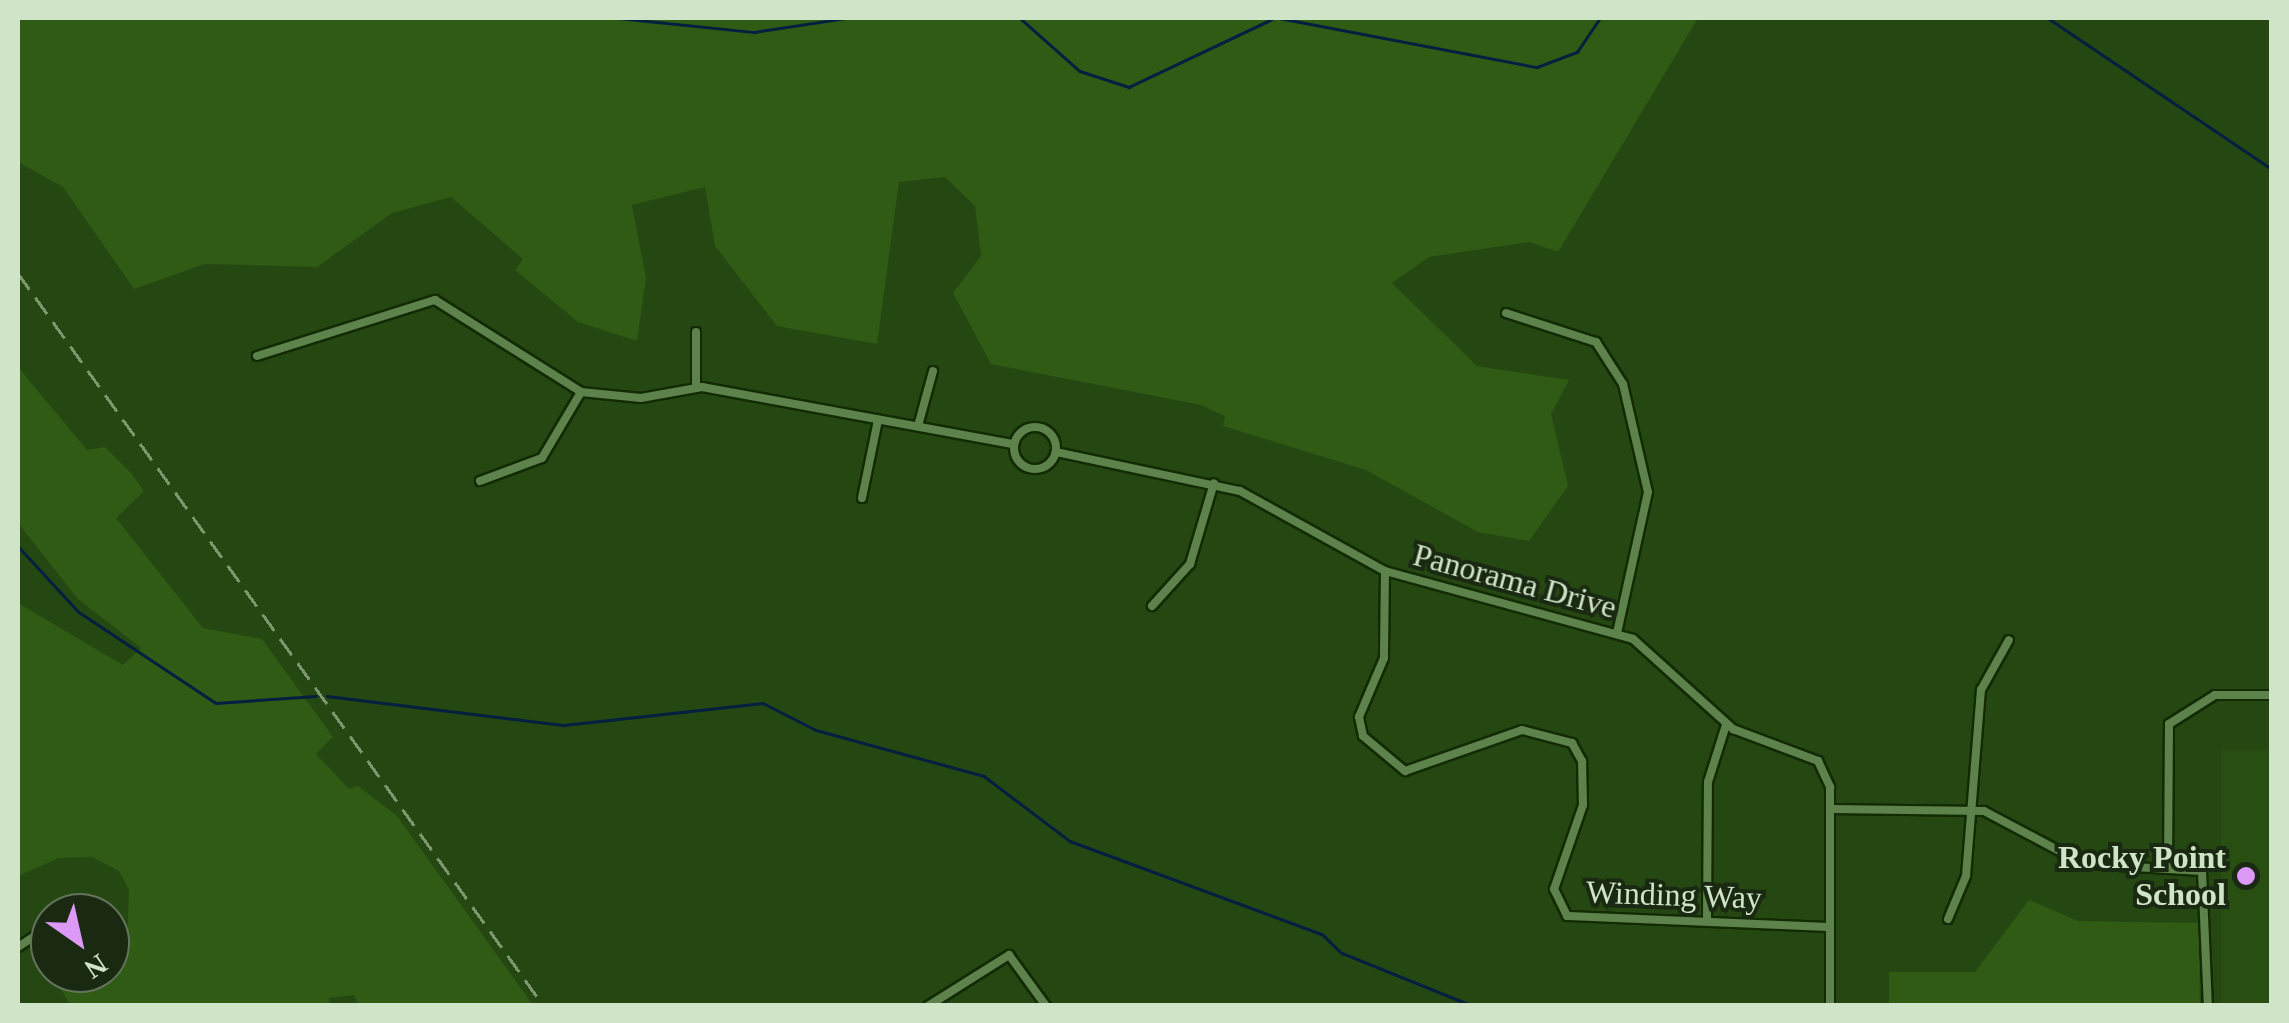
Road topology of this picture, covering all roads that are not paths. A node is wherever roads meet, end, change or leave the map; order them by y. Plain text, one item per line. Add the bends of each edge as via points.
1 (1506, 312) dead end
2 (696, 332) dead end
3 (257, 356) dead end
4 (933, 371) dead end
5 (696, 387) junction
6 (580, 392) junction
7 (878, 420) junction
8 (918, 426) junction
9 (1014, 444) junction
10 (1056, 452) junction
11 (480, 482) dead end
12 (1214, 483) junction
13 (862, 498) dead end
14 (1385, 571) junction
15 (1152, 606) dead end
16 (1617, 633) junction
17 (2010, 640) dead end
18 (2272, 695) edge
19 (1726, 725) junction
20 (1967, 809) junction
21 (1830, 810) junction
22 (2168, 866) junction
23 (1707, 918) junction
24 (1948, 919) dead end
25 (1830, 928) junction
26 (928, 1006) edge
27 (1046, 1006) edge
28 (1830, 1006) edge
29 (2208, 1006) edge

1 - 16 street via 1596,342 1623,384 1648,492
2 - 5 street
3 - 6 street, Panorama Drive via 435,300
4 - 8 street
5 - 6 street, Panorama Drive via 641,398
5 - 7 street, Panorama Drive
6 - 11 street via 542,458
7 - 8 street, Panorama Drive
7 - 13 street
8 - 9 street, Panorama Drive
9 - 10 street, Panorama Drive via 1032,469
9 - 10 street, Panorama Drive via 1039,427
10 - 12 street, Panorama Drive
12 - 14 street, Panorama Drive via 1266,501
12 - 15 street via 1190,564
14 - 16 street, Panorama Drive
14 - 23 street, Winding Way via 1384,658 1359,724 1380,758 1405,771 1522,730 1555,732 1577,750 1584,781 1554,886 1558,907 1590,923
16 - 19 street, Panorama Drive via 1644,645
17 - 20 street via 1980,690
18 - 22 street via 2215,695 2169,724
19 - 21 street, Panorama Drive via 1818,761
19 - 23 street via 1708,782
20 - 21 street
20 - 22 street via 2005,818 2084,864
20 - 24 street via 1964,884
21 - 25 street, Panorama Drive
22 - 29 street via 2198,869 2207,881
23 - 25 street, Winding Way
25 - 28 street, Panorama Drive
26 - 27 street via 1009,955

